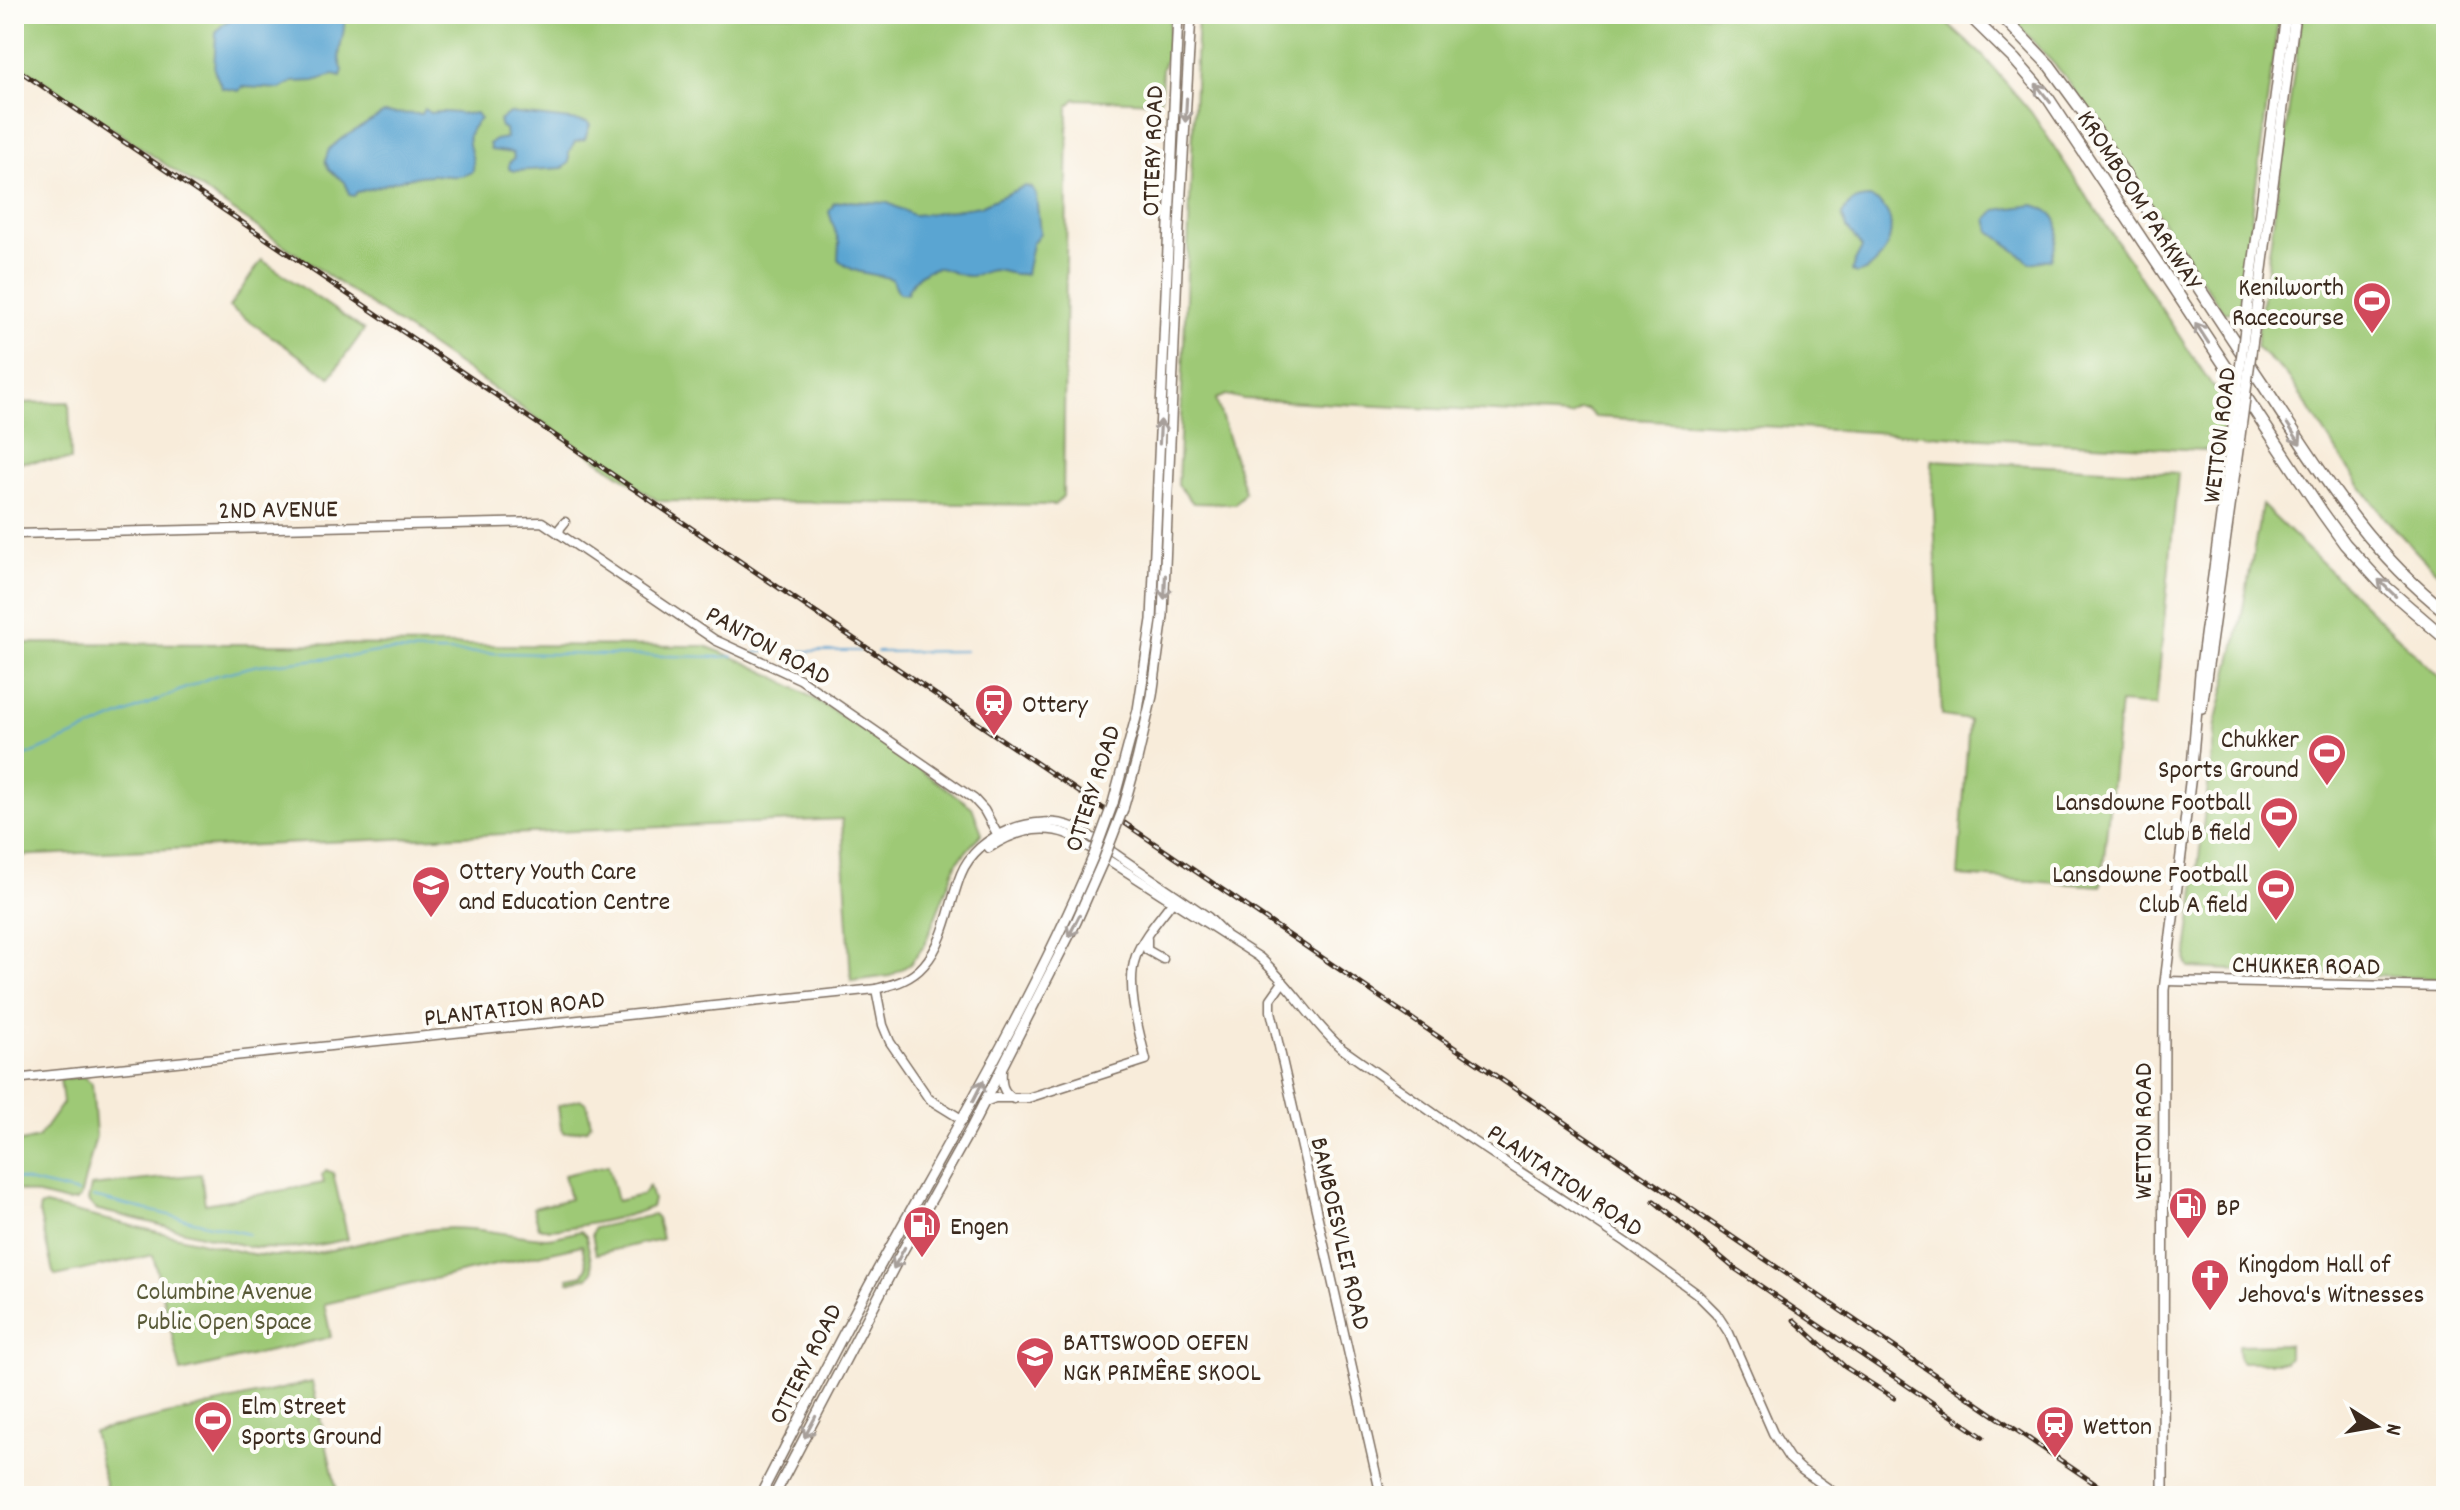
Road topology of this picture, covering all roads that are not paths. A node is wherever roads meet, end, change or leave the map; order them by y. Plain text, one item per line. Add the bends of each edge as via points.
1 (1178, 14) edge
2 (1191, 14) edge
3 (1968, 14) edge
4 (2000, 14) edge
5 (2286, 14) edge
6 (2295, 14) edge
7 (2251, 314) junction
8 (542, 522) joint
9 (565, 522) dead end
10 (14, 534) edge
11 (559, 534) junction
12 (2446, 612) edge
13 (2446, 639) edge
14 (990, 821) junction
15 (1000, 838) junction
16 (982, 847) junction
17 (958, 885) junction
18 (1175, 898) junction
19 (1147, 938) junction
20 (1163, 959) dead end
21 (904, 981) junction
22 (2165, 981) junction
23 (1283, 982) junction
24 (2446, 987) edge
25 (876, 989) junction
26 (880, 1010) junction
27 (1002, 1067) junction
28 (14, 1079) edge
29 (1015, 1099) junction
30 (985, 1102) junction
31 (963, 1120) junction
32 (760, 1496) edge
33 (774, 1496) edge
34 (1381, 1496) edge
35 (1839, 1496) edge
36 (2163, 1496) edge

31 -> 1 main road, OTTERY ROAD, bridge via 1094,855 1138,710 1152,620
2 -> 27 main road, OTTERY ROAD, bridge via 1163,616 1152,696 1123,809 1103,861
13 -> 3 highway, KROMBOOM PARKWAY via 2345,544 2048,98
4 -> 12 highway, KROMBOOM PARKWAY via 2080,106 2363,532
5 - 7 main road, WETTON ROAD
6 - 7 main road, WETTON ROAD
7 - 22 main road, WETTON ROAD, bridge via 2200,673
8 - 10 street, 2ND AVENUE
8 - 11 street, PANTON ROAD
9 - 11 street
11 - 14 street, PANTON ROAD via 715,640 800,679 974,799
14 - 15 street, PANTON ROAD
14 - 16 street
15 - 16 street, PLANTATION ROAD
15 - 17 street, PLANTATION ROAD
15 - 18 street, PLANTATION ROAD via 1028,824 1068,825
16 - 17 street, PLANTATION ROAD
17 - 21 street, PLANTATION ROAD via 935,950
18 - 19 street
18 - 23 street, PLANTATION ROAD via 1208,917
19 - 20 street via 1147,950
19 - 29 street via 1135,957 1132,978 1146,1060
21 - 25 street, PLANTATION ROAD
21 - 26 street via 886,994
22 - 24 street, CHUKKER ROAD
22 - 36 main road, WETTON ROAD
23 - 34 street, BAMBOESVLEI ROAD via 1271,999 1271,1011
23 - 35 street, PLANTATION ROAD via 1341,1048 1696,1293 1723,1323 1789,1458
25 - 26 street
25 - 28 street, PLANTATION ROAD
26 - 31 street via 886,1033 925,1094
27 - 29 street via 1004,1091
27 - 30 main road, OTTERY ROAD
29 - 30 street
30 -> 33 main road, OTTERY ROAD
31 - 32 main road, OTTERY ROAD via 880,1265

